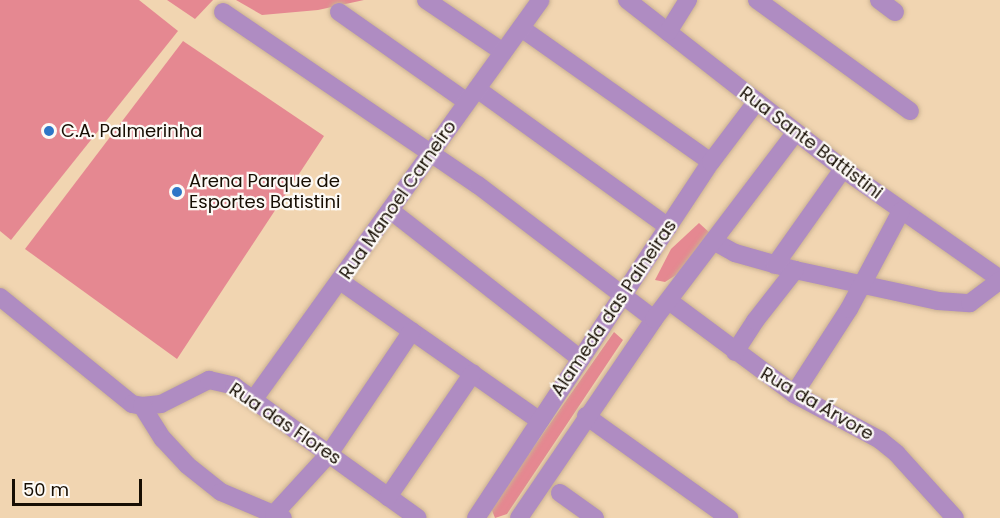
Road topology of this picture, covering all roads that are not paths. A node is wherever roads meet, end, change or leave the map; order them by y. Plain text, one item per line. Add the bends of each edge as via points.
1 (426, 0) edge
2 (627, 0) edge
3 (688, 0) edge
4 (757, 0) edge
5 (879, 0) edge
6 (539, 1) edge
7 (223, 12) dead end
8 (339, 12) dead end
9 (896, 12) dead end
10 (521, 28) junction
11 (668, 33) junction
12 (503, 52) junction
13 (472, 96) junction
14 (757, 101) junction
15 (910, 111) dead end
16 (795, 133) junction
17 (431, 154) junction
18 (711, 162) junction
19 (843, 169) junction
20 (390, 210) junction
21 (901, 211) junction
22 (668, 228) junction
23 (715, 242) junction
24 (775, 265) junction
25 (795, 270) junction
26 (1000, 280) edge
27 (340, 281) junction
28 (861, 285) junction
29 (622, 295) junction
30 (0, 297) edge
31 (669, 302) junction
32 (654, 319) junction
33 (412, 331) junction
34 (735, 352) junction
35 (581, 359) junction
36 (472, 373) junction
37 (794, 394) junction
38 (254, 399) junction
39 (142, 406) junction
40 (586, 416) junction
41 (540, 420) junction
42 (329, 454) junction
43 (560, 494) dead end
44 (388, 497) junction
45 (278, 516) edge
46 (418, 518) edge
47 (476, 518) edge
48 (519, 518) edge
49 (595, 518) edge
50 (729, 518) edge
51 (955, 518) edge

1 - 12 street
2 - 11 street, Rua Sante Battistini
3 - 11 street
4 - 15 street
5 - 9 street
6 - 10 street, Rua Manoel Carneiro
7 - 17 street
8 - 13 street
10 - 12 street, Rua Manoel Carneiro
10 - 18 street
11 - 14 street, Rua Sante Battistini
12 - 13 street, Rua Manoel Carneiro
13 - 17 street, Rua Manoel Carneiro
13 - 22 street
14 - 16 street, Rua Sante Battistini
14 - 18 street, Alameda das Paineiras
16 - 19 street, Rua Sante Battistini
16 - 23 street, Alameda das Paineiras
17 - 20 street, Rua Manoel Carneiro
17 - 29 street
18 - 22 street, Alameda das Paineiras
19 - 21 street, Rua Sante Battistini
19 - 24 street
20 - 27 street, Rua Manoel Carneiro
20 - 35 street
21 - 26 street, Rua Sante Battistini
21 - 28 street
22 - 29 street, Alameda das Paineiras
23 - 24 street via 735,253
23 - 31 street, Alameda das Paineiras
24 - 25 street
25 - 28 street
25 - 34 street
26 - 28 street via 976,300 959,303
27 - 33 street
27 - 38 street, Rua Manoel Carneiro
28 - 37 street
29 - 32 street
29 - 35 street, Alameda das Paineiras
30 - 39 street via 124,398
31 - 32 street, Alameda das Paineiras
31 - 34 street, Rua da Árvore
32 - 40 street, Alameda das Paineiras
33 - 36 street
33 - 42 street
34 - 37 street, Rua da Árvore
35 - 41 street, Alameda das Paineiras
36 - 41 street
36 - 44 street
37 - 51 street, Rua da Árvore via 880,440
38 - 39 street, Rua das Flores via 234,386 209,380 161,404
38 - 42 street, Rua das Flores
39 - 45 street via 163,439 187,465 221,492
40 - 48 street, Alameda das Paineiras
40 - 50 street
41 - 47 street, Alameda das Paineiras
42 - 44 street, Rua das Flores
42 - 45 street
43 - 49 street
44 - 46 street, Rua das Flores

